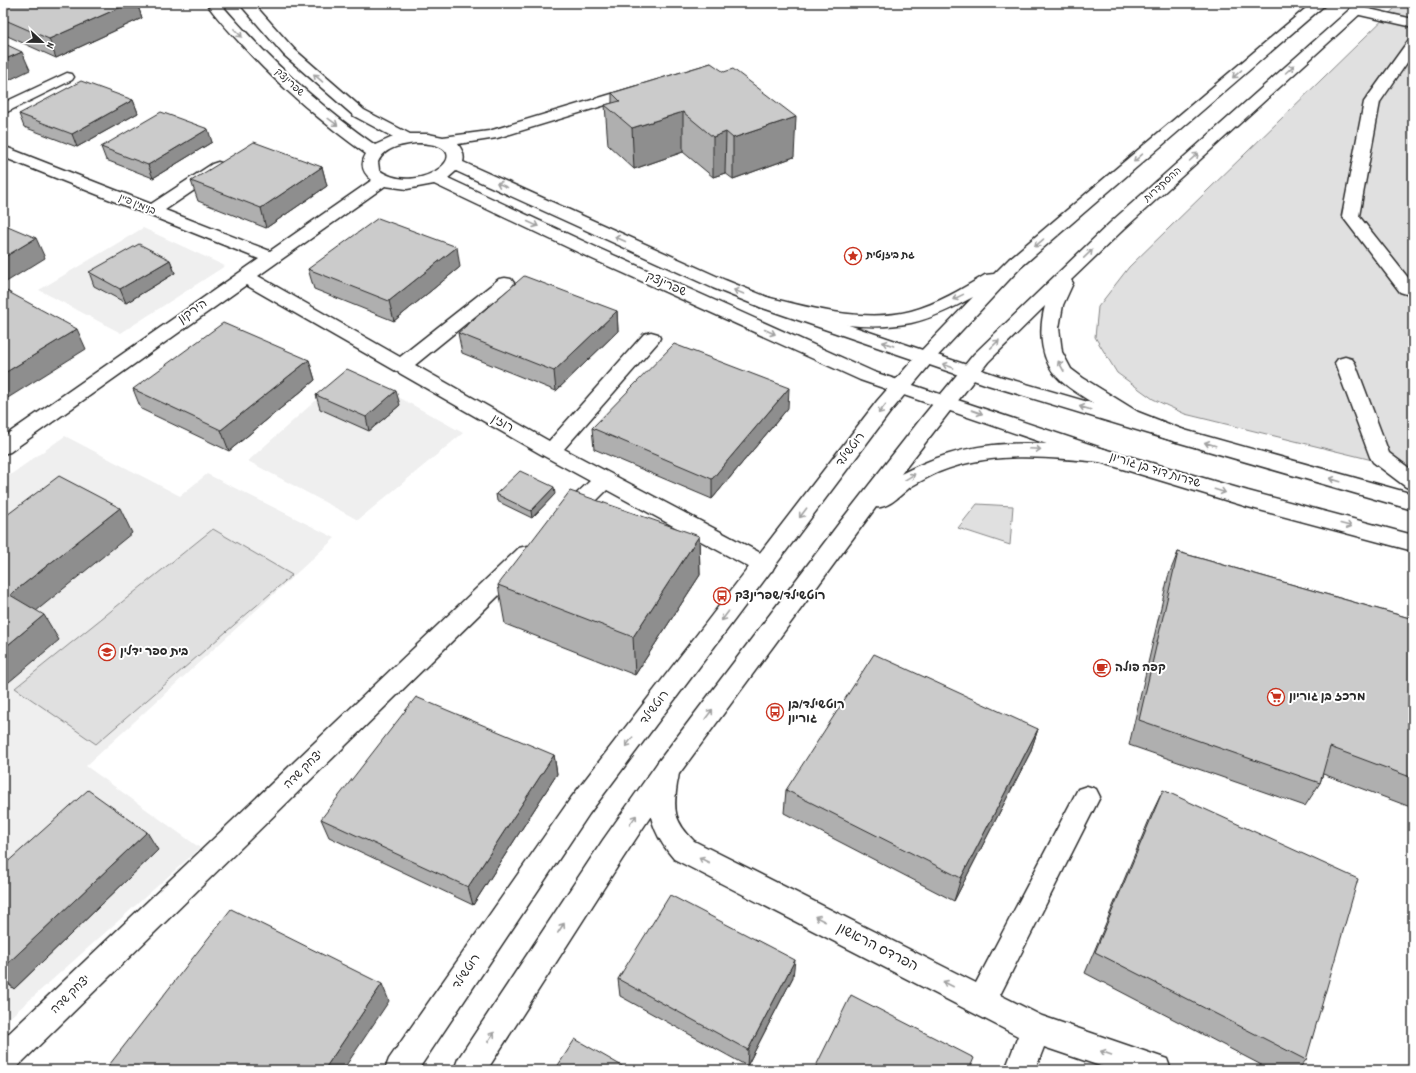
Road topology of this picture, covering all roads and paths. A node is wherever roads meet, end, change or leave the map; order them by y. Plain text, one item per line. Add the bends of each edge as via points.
1 (213, 3) edge
2 (246, 3) edge
3 (1320, 3) edge
4 (1361, 6) edge
5 (1413, 23) edge
6 (1413, 44) edge
7 (67, 76) dead end
8 (656, 85) edge
9 (3, 109) edge
10 (408, 139) junction
11 (442, 142) junction
12 (3, 151) edge
13 (376, 153) junction
14 (232, 158) edge
15 (454, 164) junction
16 (435, 178) junction
17 (384, 179) junction
18 (152, 211) junction
19 (270, 257) junction
20 (1015, 263) junction
21 (1071, 271) junction
22 (244, 276) junction
23 (505, 283) dead end
24 (1413, 291) edge
25 (766, 303) junction
26 (651, 338) dead end
27 (925, 358) junction
28 (1345, 363) dead end
29 (401, 366) junction
30 (968, 373) junction
31 (900, 387) junction
32 (945, 402) junction
33 (1177, 435) junction
34 (3, 447) edge
35 (550, 451) junction
36 (1100, 455) junction
37 (604, 480) junction
38 (1413, 482) edge
39 (1413, 502) edge
40 (848, 528) junction
41 (1413, 543) edge
42 (764, 565) junction
43 (667, 770) junction
44 (1087, 797) dead end
45 (982, 1001) junction
46 (1036, 1029) junction
47 (3, 1060) edge
48 (400, 1070) edge
49 (469, 1070) edge
50 (1020, 1070) edge
51 (1156, 1070) edge

1 -> 13 street, שפרינצק via 233,28 285,80 326,117
10 -> 2 street, שפרינצק via 359,113 289,52
3 -> 20 street
4 - 5 street
21 -> 4 street, ההסתדרות via 1118,225
6 - 24 street via 1372,102 1350,216 1406,288
7 - 9 street
8 - 11 street via 491,135
10 - 11 street via 430,138
10 - 13 street via 389,144
11 - 15 street via 451,147 456,154
12 - 18 street, בנימין פיין
13 - 17 street via 369,165 372,172
14 - 18 street
15 - 16 street
25 -> 15 street, שפרינצק
16 - 17 street via 403,183
16 -> 31 street, שפרינצק via 752,325 868,376
17 - 19 street, הירקון
18 - 19 street, בנימין פיין
19 - 22 street, הירקון
20 -> 25 street via 965,293 911,317 859,320 809,313
20 - 27 street
30 -> 21 street, ההסתדרות via 980,358
33 -> 21 street via 1132,418 1065,373 1052,346 1050,327 1056,296
22 - 29 street, רוזין
22 - 34 street, הירקון
23 - 29 street
27 -> 25 street, שפרינצק
26 - 35 street
30 -> 27 street
27 - 31 street, רוטשילד
28 - 38 street via 1380,457
29 - 35 street, רוזין
30 - 32 street
33 -> 30 street
31 - 32 street, שדרות דוד בן גוריון
31 -> 42 street, רוטשילד
32 -> 36 street, שדרות דוד בן גוריון
32 - 40 street
39 -> 33 street
35 - 37 street, רוזין
40 -> 36 street via 893,488 936,464 962,456 987,450 1020,448
36 -> 41 street, שדרות דוד בן גוריון via 1248,499
37 - 42 street, רוזין
37 - 47 street, יצחק שדה
43 -> 40 street
42 -> 48 street, רוטשילד via 580,806
45 -> 43 street, הפרדס הראשון via 684,850 672,839 661,812
49 -> 43 street
44 - 45 street
45 - 46 street, הפרדס הראשון
46 - 50 street
51 -> 46 street, הפרדס הראשון

